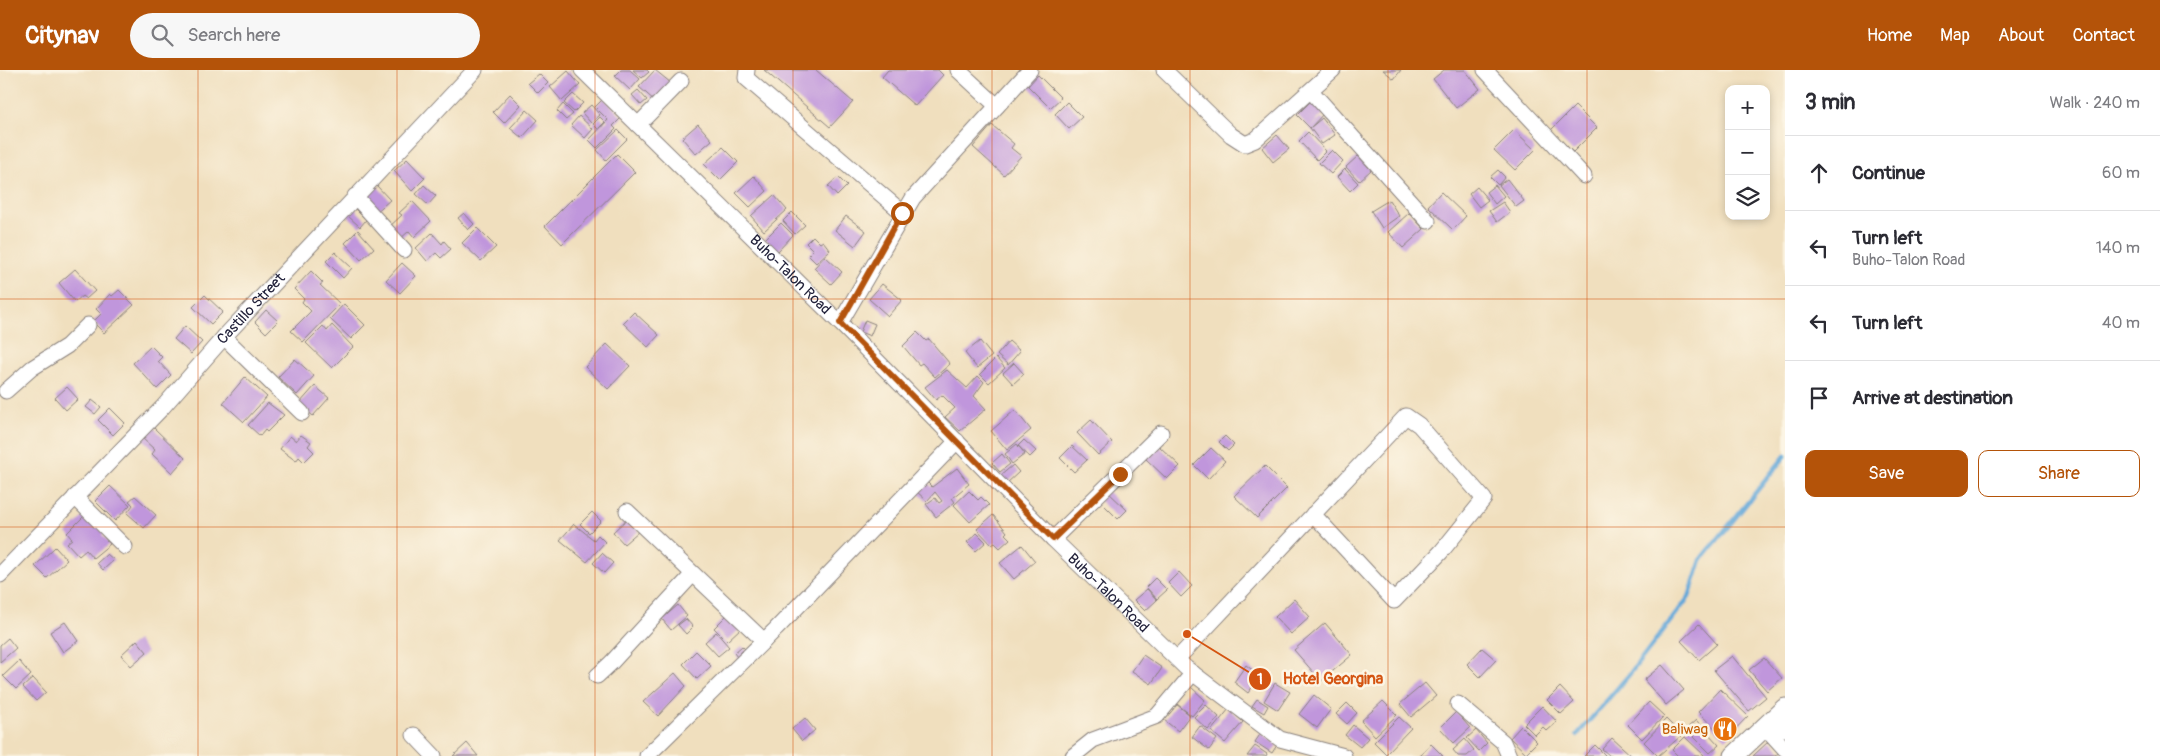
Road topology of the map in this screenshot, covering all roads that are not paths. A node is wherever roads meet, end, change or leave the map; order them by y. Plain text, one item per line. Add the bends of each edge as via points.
1 (474, 70) edge
2 (582, 70) edge
3 (747, 70) edge
4 (958, 70) edge
5 (1030, 70) edge
6 (1164, 70) edge
7 (1333, 70) edge
8 (1485, 70) edge
9 (681, 81) dead end
10 (1311, 91) junction
11 (997, 106) junction
12 (638, 125) junction
13 (1584, 176) dead end
14 (356, 196) junction
15 (902, 213) junction
16 (1428, 221) dead end
17 (404, 250) dead end
18 (840, 323) junction
19 (88, 325) dead end
20 (224, 337) junction
21 (6, 391) dead end
22 (302, 413) dead end
23 (1161, 433) dead end
24 (956, 441) junction
25 (75, 497) junction
26 (627, 511) dead end
27 (1313, 514) junction
28 (1053, 539) junction
29 (125, 547) dead end
30 (693, 574) junction
31 (0, 575) edge
32 (764, 641) junction
33 (1177, 659) junction
34 (1193, 674) junction
35 (596, 676) dead end
36 (1458, 704) dead end
37 (1777, 720) edge
38 (414, 734) dead end
39 (1785, 748) edge
40 (1340, 755) edge
41 (434, 756) edge
42 (647, 756) edge
43 (1073, 756) edge
44 (1509, 756) edge
45 (1734, 756) edge

1 - 14 street, Castillo Street
2 - 12 street, Buho-Talon Road
3 - 15 street via 746,78
4 - 11 street
5 - 11 street
6 - 10 street via 1231,135 1245,144 1255,140
7 - 10 street
8 - 13 street
9 - 12 street
10 - 16 street
11 - 15 street
12 - 18 street, Buho-Talon Road
14 - 17 street
14 - 20 street, Castillo Street
15 - 18 street
18 - 24 street, Buho-Talon Road
19 - 21 street via 67,346 32,368
20 - 22 street
20 - 25 street, Castillo Street via 162,408
23 - 28 street
24 - 28 street, Buho-Talon Road
24 - 32 street
25 - 29 street
25 - 31 street, Castillo Street
26 - 30 street
27 - 27 street via 1406,416 1418,425 1484,499 1394,602
27 - 33 street
28 - 33 street, Buho-Talon Road
30 - 32 street
30 - 35 street
32 - 42 street
33 - 34 street, Buho-Talon Road
34 - 40 street, Buho-Talon Road via 1280,739
34 - 43 street via 1157,716 1094,740
36 - 44 street via 1503,742
37 - 39 street
37 - 45 main road
38 - 41 street

